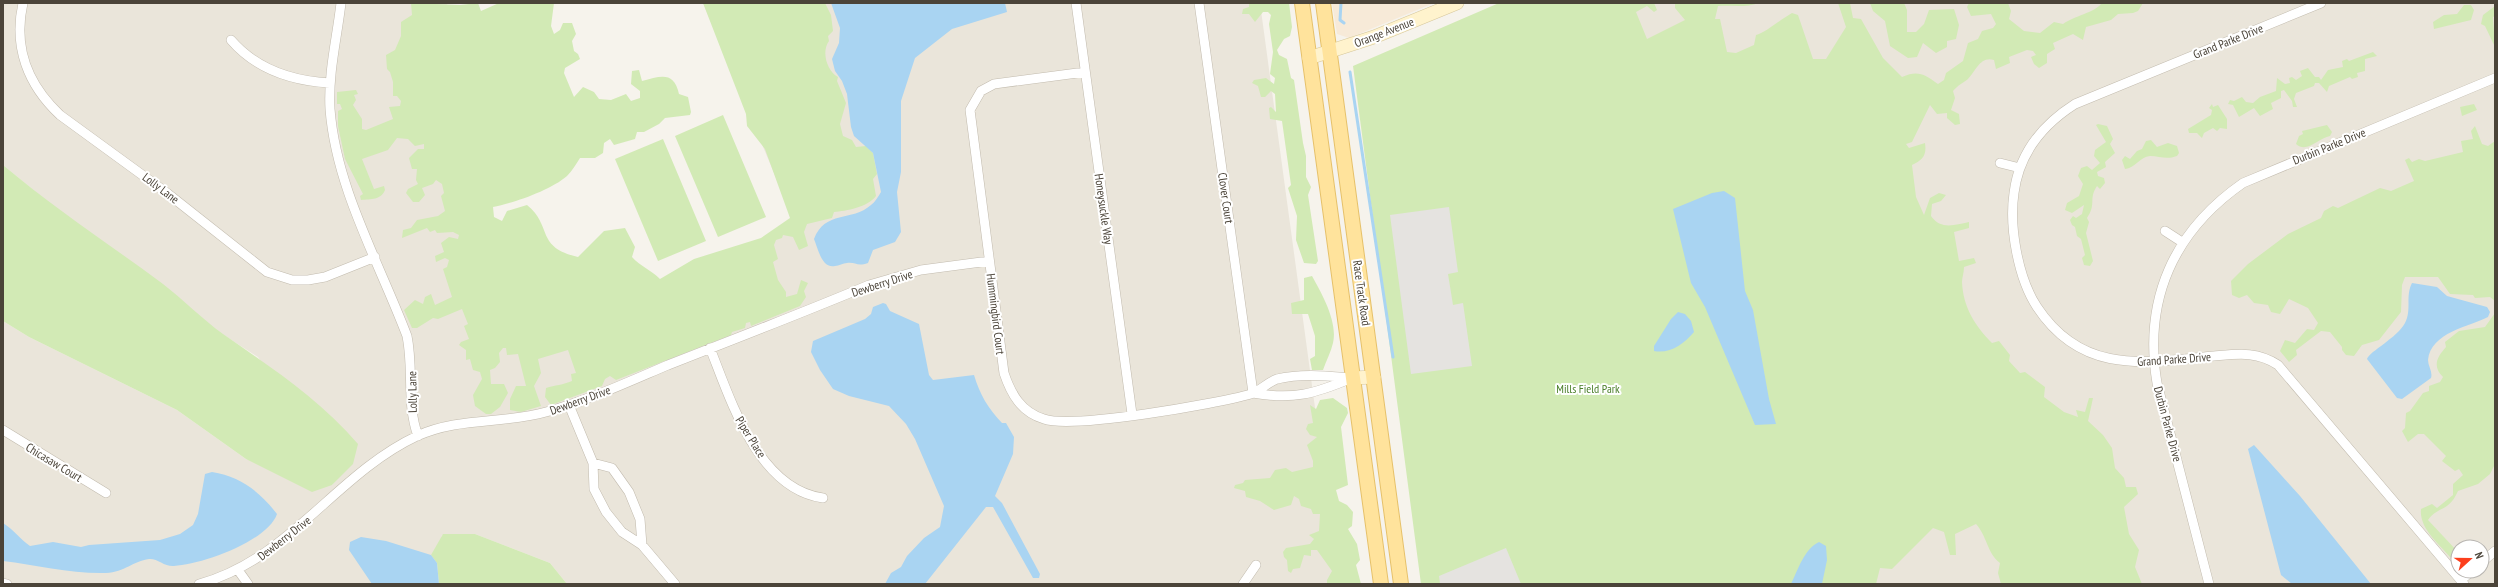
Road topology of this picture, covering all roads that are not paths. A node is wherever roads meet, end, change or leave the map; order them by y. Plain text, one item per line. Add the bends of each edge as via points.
1 (23, 3) edge
2 (341, 3) edge
3 (1076, 3) edge
4 (1199, 3) edge
5 (1302, 3) edge
6 (1322, 3) edge
7 (1457, 3) edge
8 (2321, 3) edge
9 (231, 40) dead end
10 (1329, 52) junction
11 (1309, 58) junction
12 (1085, 72) junction
13 (2495, 78) edge
14 (330, 84) junction
15 (2000, 162) dead end
16 (2020, 168) junction
17 (2165, 230) dead end
18 (2182, 242) junction
19 (375, 257) junction
20 (989, 261) junction
21 (710, 348) junction
22 (2153, 362) junction
23 (1374, 377) junction
24 (1353, 378) junction
25 (1253, 394) junction
26 (569, 405) junction
27 (1132, 414) junction
28 (3, 430) edge
29 (418, 436) junction
30 (593, 463) junction
31 (106, 493) dead end
32 (823, 498) dead end
33 (642, 545) junction
34 (1256, 565) dead end
35 (238, 570) junction
36 (2462, 582) edge
37 (3, 584) edge
38 (7, 584) edge
39 (199, 584) edge
40 (248, 584) edge
41 (676, 584) edge
42 (1242, 584) edge
43 (1380, 584) edge
44 (1401, 584) edge
45 (2209, 584) edge

1 - 19 street, Lolly Lane via 19,32 23,60 30,77 48,103 60,115 207,224 260,268 283,278 308,280 325,277
2 - 14 street, Lolly Lane
3 - 12 street, Honeysuckle Way
4 - 25 street, Clover Court
5 - 11 main road, Race Track Road
6 - 10 main road, Race Track Road
7 - 10 street, Orange Avenue via 1374,37
8 - 16 street, Grand Parke Drive via 2075,104 2049,123 2036,137
9 - 14 street via 255,61 274,71 302,80
10 - 11 street, Orange Avenue
10 - 23 main road, Race Track Road
11 - 24 main road, Race Track Road
12 - 20 street, Hummingbird Court via 994,84 981,91 972,104 970,115
12 - 27 street, Honeysuckle Way
13 - 18 street, Durbin Parke Drive via 2243,183 2209,210
14 - 19 street, Lolly Lane via 330,108 339,162
15 - 16 street
16 - 22 street, Grand Parke Drive via 2015,184 2013,211 2018,256 2026,288 2043,316 2055,329 2084,350 2118,361
17 - 18 street
18 - 22 street, Durbin Parke Drive via 2172,260 2159,299 2153,340
19 - 29 street, Lolly Lane via 407,336 411,362 410,403
20 - 21 street, Dewberry Drive via 901,274
20 - 27 street, Hummingbird Court via 1004,373 1008,386 1020,405 1035,415 1056,422
21 - 26 street, Dewberry Drive
21 - 32 street, Piper Place via 738,420 764,460 802,493
22 - 36 street, Grand Parke Drive via 2246,353 2257,354 2273,362
22 - 45 street, Durbin Parke Drive
23 - 24 street
23 - 44 main road, Race Track Road
24 - 25 street, Hummingbird Court via 1317,393 1278,398
24 - 25 street, Hummingbird Court via 1315,374 1276,380
24 - 43 main road, Race Track Road
25 - 27 street, Hummingbird Court
26 - 29 street, Dewberry Drive via 520,418 457,425
26 - 30 street
28 - 31 street, Chicasaw Court
29 - 35 street, Dewberry Drive via 366,469 277,546
30 - 33 street via 594,489 606,512 622,532
30 - 33 street via 612,468 630,492 640,519
33 - 41 street
34 - 42 street
35 - 39 street, Dewberry Drive
35 - 40 street
37 - 38 street

